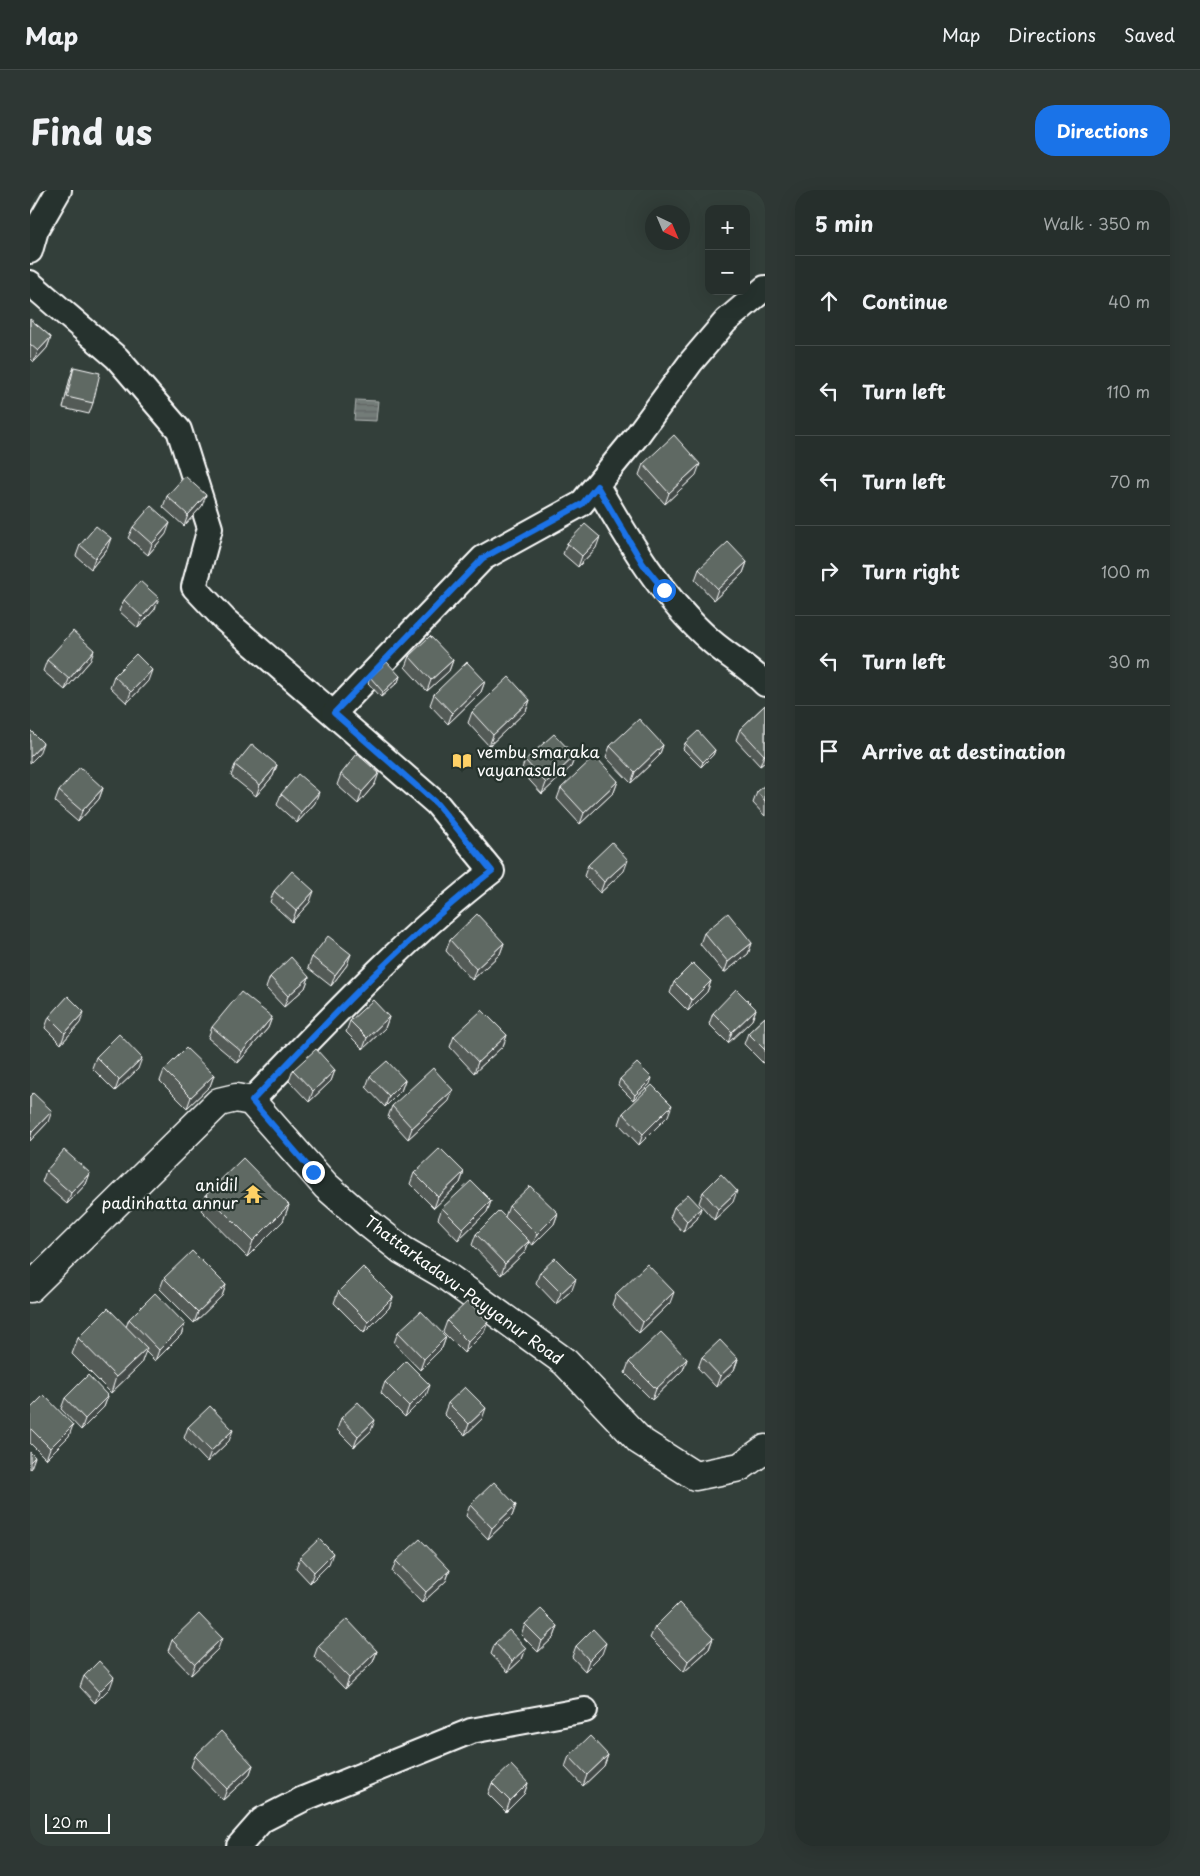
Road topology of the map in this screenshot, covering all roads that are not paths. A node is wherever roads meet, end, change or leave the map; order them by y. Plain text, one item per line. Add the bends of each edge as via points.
1 (59, 190) edge
2 (30, 251) edge
3 (30, 283) edge
4 (765, 288) edge
5 (597, 486) junction
6 (765, 684) edge
7 (334, 713) junction
8 (252, 1101) junction
9 (30, 1288) edge
10 (765, 1450) edge
11 (585, 1710) dead end
12 (239, 1846) edge

1 - 2 street via 36,230
3 - 7 street via 116,358 179,430 210,528 194,587 225,620
4 - 5 street via 726,321 691,362
5 - 6 street via 643,564 686,615 710,640
5 - 7 street via 582,504 483,558
7 - 8 street via 437,804 492,871 446,907 345,1004
8 - 9 main road via 236,1098 219,1102
8 - 10 main road, Thattarkadavu-Payyanur Road via 326,1186 402,1250 443,1274 565,1362 640,1441 695,1476 740,1467
11 - 12 street via 471,1731 302,1799 262,1820

